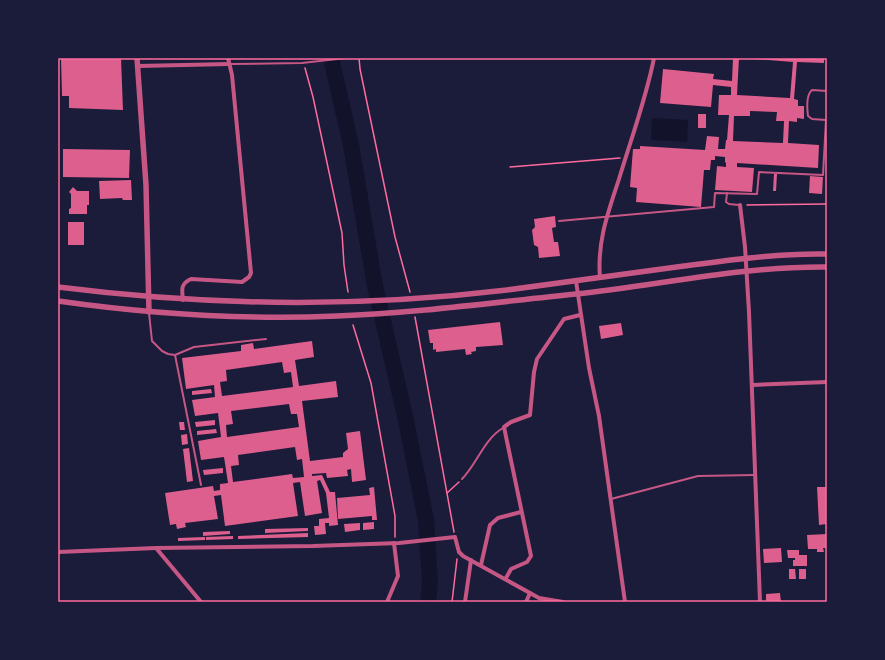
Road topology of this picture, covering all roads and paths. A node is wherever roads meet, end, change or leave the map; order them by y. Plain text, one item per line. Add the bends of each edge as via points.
1 (136, 58) edge
2 (228, 58) edge
3 (346, 58) edge
4 (359, 58) edge
5 (654, 58) edge
6 (230, 64) junction
7 (138, 66) junction
8 (304, 67) dead end
9 (827, 91) edge
10 (804, 113) dead end
11 (807, 113) junction
12 (827, 120) edge
13 (626, 157) junction
14 (510, 167) dead end
15 (727, 193) junction
16 (827, 204) edge
17 (740, 205) junction
18 (608, 215) junction
19 (559, 220) dead end
20 (827, 254) edge
21 (746, 258) junction
22 (827, 267) edge
23 (746, 271) junction
24 (600, 278) junction
25 (576, 281) junction
26 (58, 287) edge
27 (409, 288) dead end
28 (348, 292) dead end
29 (578, 294) junction
30 (149, 298) junction
31 (183, 300) junction
32 (58, 301) edge
33 (149, 312) junction
34 (580, 315) junction
35 (415, 322) dead end
36 (353, 325) dead end
37 (266, 339) dead end
38 (175, 355) junction
39 (827, 382) edge
40 (752, 385) junction
41 (504, 427) junction
42 (755, 475) junction
43 (462, 479) joint
44 (201, 485) dead end
45 (447, 493) junction
46 (611, 499) junction
47 (521, 512) junction
48 (395, 536) dead end
49 (453, 538) junction
50 (394, 543) junction
51 (156, 548) junction
52 (58, 552) edge
53 (471, 560) junction
54 (456, 561) dead end
55 (481, 565) junction
56 (506, 578) junction
57 (530, 593) junction
58 (201, 602) edge
59 (387, 602) edge
60 (452, 602) edge
61 (465, 602) edge
62 (526, 602) edge
63 (563, 602) edge
64 (625, 602) edge
65 (760, 602) edge

1 - 7 street
2 - 6 street
3 - 6 lane
4 - 27 path via 395,237
5 - 13 street
6 - 7 street
6 - 31 street via 251,272 242,282 191,279 182,286
7 - 30 street via 146,186
8 - 28 path via 313,97 342,233
9 - 11 lane via 810,92
10 - 11 lane
11 - 12 lane via 812,119
12 - 15 lane via 823,175 759,172 757,194
13 - 14 path
13 - 18 street
15 - 17 lane via 726,202
15 - 18 lane via 716,193 714,207
16 - 17 path
17 - 21 street
18 - 19 lane
18 - 24 street via 599,247
20 - 21 street
21 - 23 street
21 - 24 street
22 - 23 street
23 - 29 street
23 - 40 street
24 - 25 street
25 - 29 street
25 - 31 street via 454,295 354,302
26 - 30 street
29 - 33 street via 356,315 264,317
29 - 34 street
30 - 31 street
30 - 33 street
32 - 33 street
33 - 38 lane via 152,341 162,351
34 - 41 street via 564,319 537,359 530,415
34 - 46 street
35 - 45 path
36 - 48 path via 371,383 395,516
37 - 38 lane via 194,347
38 - 44 lane
39 - 40 street
40 - 42 street
41 - 43 lane via 493,436
41 - 47 street
42 - 46 lane via 698,476
42 - 65 street
43 - 45 path
45 - 49 path
46 - 64 street
47 - 55 street via 494,521 490,525
47 - 56 street via 531,556 530,560 512,569
49 - 50 street
49 - 53 street via 459,552
50 - 51 street
50 - 59 street via 398,576
51 - 52 street
51 - 58 street
53 - 55 street
53 - 61 street
54 - 60 path
55 - 56 street
56 - 57 street
57 - 62 street
57 - 63 street via 548,600

